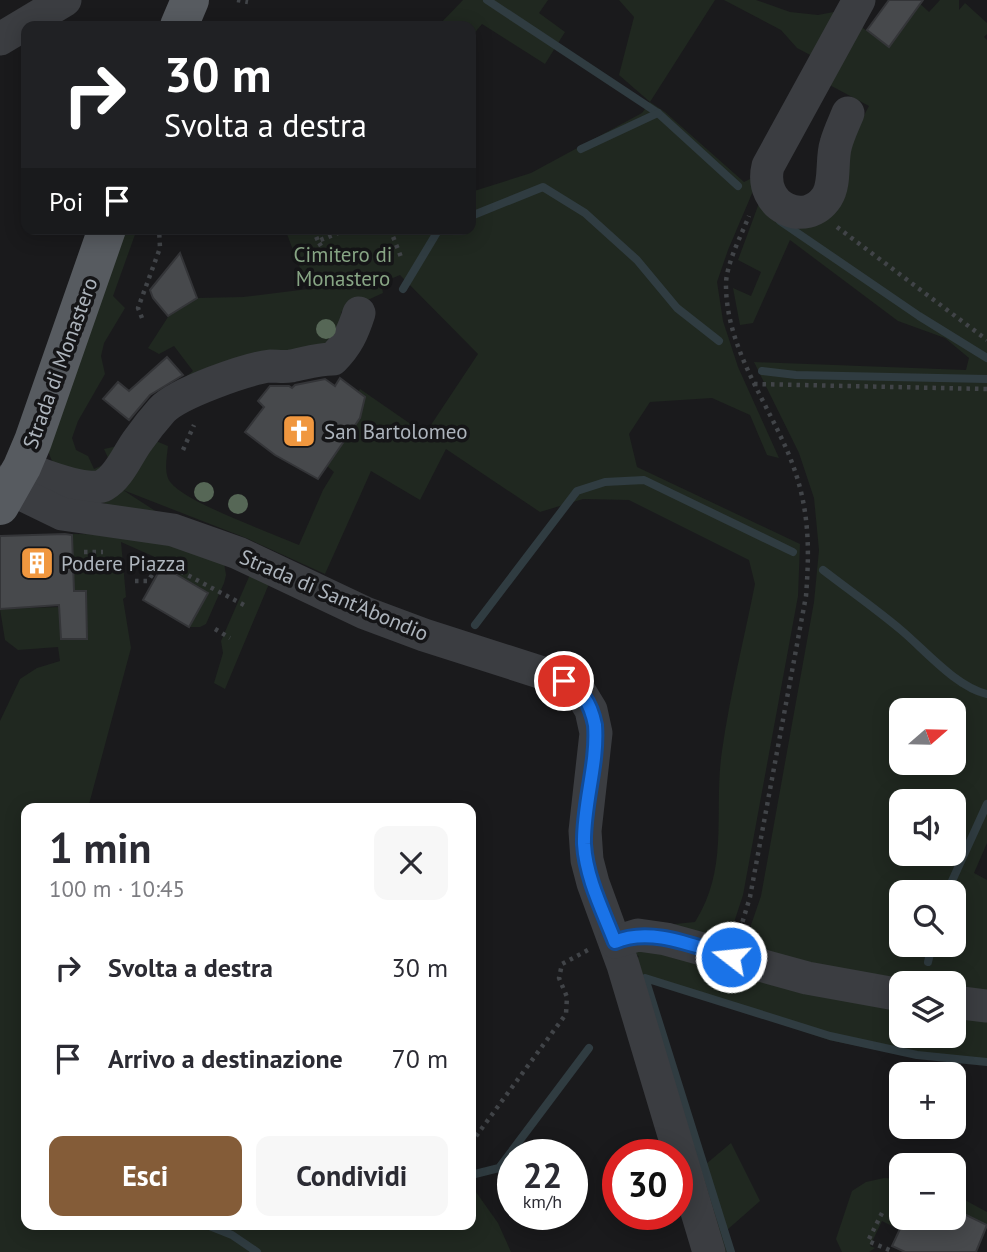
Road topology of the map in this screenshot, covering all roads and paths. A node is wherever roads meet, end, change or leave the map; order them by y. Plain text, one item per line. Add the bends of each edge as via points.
1 (65, 0) edge
2 (190, 0) edge
3 (237, 0) edge
4 (859, 0) edge
5 (248, 2) dead end
6 (31, 21) edge
7 (181, 21) edge
8 (21, 27) edge
9 (0, 40) edge
10 (848, 113) dead end
11 (765, 179) junction
12 (813, 209) junction
13 (105, 235) edge
14 (159, 235) edge
15 (316, 235) edge
16 (337, 235) edge
17 (392, 235) edge
18 (401, 257) dead end
19 (359, 313) dead end
20 (142, 318) dead end
21 (987, 340) edge
22 (754, 384) junction
23 (987, 390) edge
24 (8, 484) edge
25 (108, 550) dead end
26 (84, 552) dead end
27 (152, 553) dead end
28 (161, 561) junction
29 (135, 581) dead end
30 (244, 605) dead end
31 (215, 629) dead end
32 (230, 638) dead end
33 (615, 942) junction
34 (731, 957) junction
35 (889, 993) edge
36 (966, 1003) edge
37 (987, 1006) edge
38 (476, 1136) edge
39 (882, 1213) dead end
40 (709, 1252) edge
41 (894, 1252) edge

1 - 6 street
2 - 7 main road
3 - 5 path
4 - 11 street
8 - 9 street
10 - 12 street via 836,144 827,197
11 - 12 street via 767,191 778,204 793,211
11 - 22 path via 725,284 729,321
12 - 21 path
13 - 24 main road, Strada di Monastero
14 - 20 path via 160,248 138,308
15 - 16 path via 320,244
17 - 18 path
19 - 24 street via 344,349 333,359 269,366 204,385 164,407 104,485 96,488 41,475
22 - 23 path
22 - 34 path via 804,499 810,549 806,596 753,883
24 - 33 street, Strada di Sant'Abondio via 52,510 173,530 238,553 365,613 577,687 591,710 596,733 585,852
25 - 26 path
27 - 28 path
28 - 29 path via 148,581
28 - 30 path
31 - 32 path
33 - 34 street via 638,934
33 - 38 path via 583,951 562,964 559,978 567,997 566,1014
33 - 40 street, Strada di Sant'Abondio
34 - 35 street via 807,978
36 - 37 street
39 - 41 path via 868,1241

